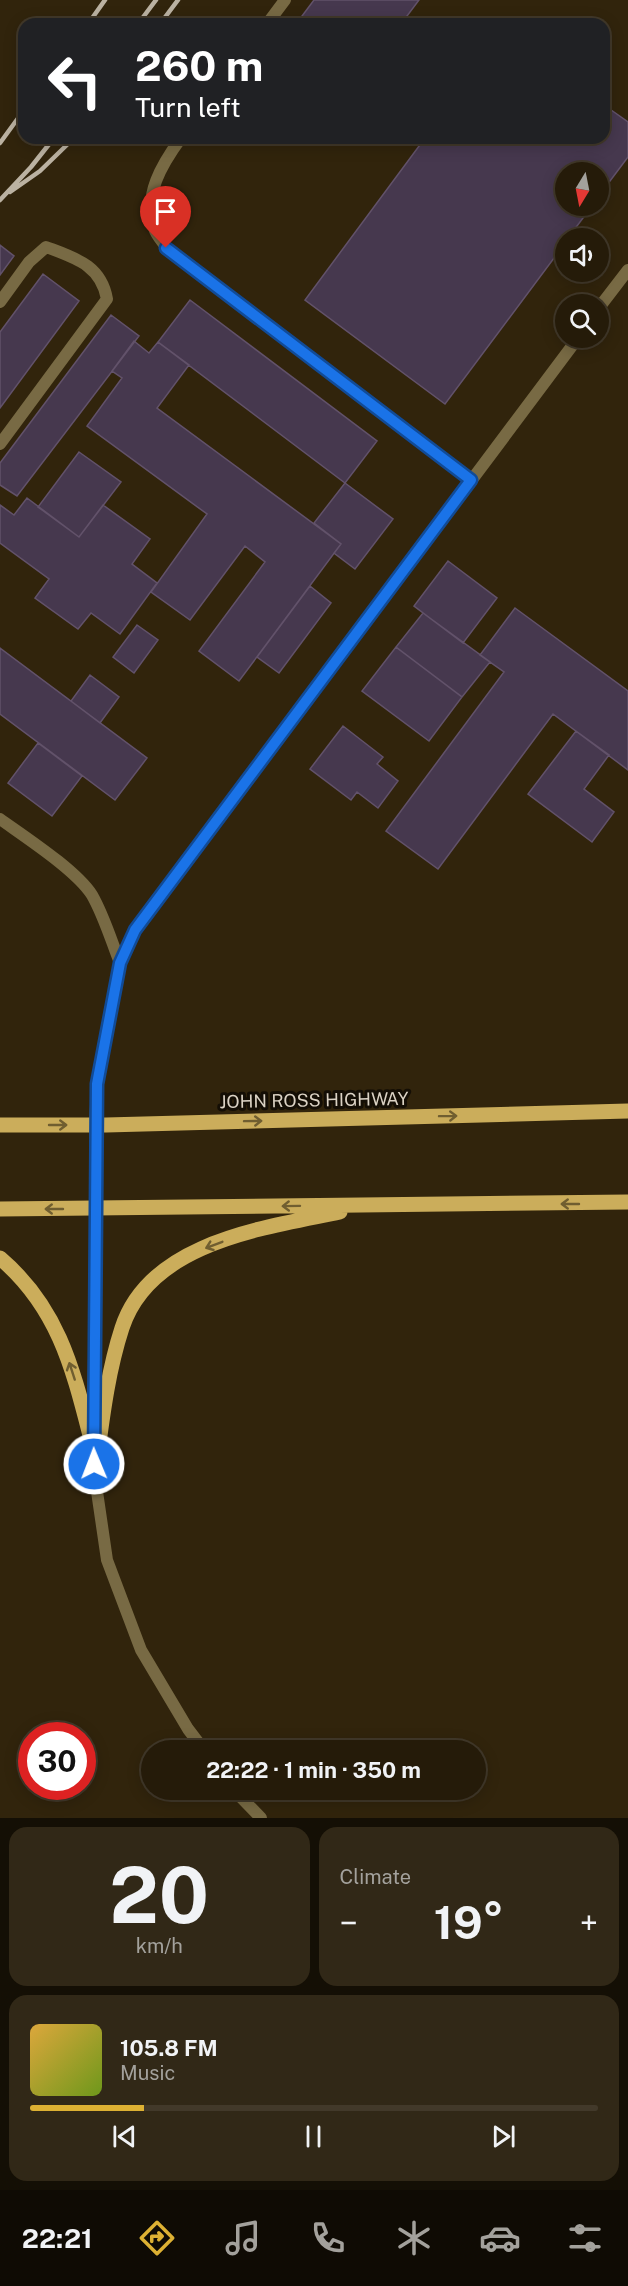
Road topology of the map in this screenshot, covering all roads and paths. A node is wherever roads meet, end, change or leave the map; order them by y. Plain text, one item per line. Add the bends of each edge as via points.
1 (285, 0) edge
2 (272, 18) edge
3 (176, 144) edge
4 (628, 270) edge
5 (609, 295) edge
6 (0, 302) edge
7 (570, 348) edge
8 (0, 444) edge
9 (471, 480) junction
10 (0, 819) edge
11 (120, 963) junction
12 (628, 1111) edge
13 (0, 1125) edge
14 (95, 1125) junction
15 (628, 1202) edge
16 (372, 1205) junction
17 (96, 1208) junction
18 (0, 1209) edge
19 (0, 1258) edge
20 (93, 1448) junction
21 (94, 1480) junction
22 (196, 1740) edge
23 (244, 1800) edge
24 (261, 1818) edge

1 - 2 street
3 - 9 street via 156,177 149,206 154,230 166,248
4 - 5 street
6 - 8 street via 29,262 46,248 90,268 104,283 107,299
7 - 9 street
9 - 11 street via 135,930
10 - 11 street via 78,878 91,893
11 - 14 street via 97,1084
14 -> 12 main road, JOHN ROSS HIGHWAY
13 -> 14 main road, JOHN ROSS HIGHWAY
14 - 17 street
15 -> 16 main road
16 -> 17 main road
16 -> 21 main road via 250,1231 185,1256 159,1274 139,1296 123,1327 104,1406
17 -> 18 main road
17 - 20 street
20 -> 19 main road via 60,1336 29,1286
20 - 21 street
21 - 22 street via 107,1560 141,1650
23 - 24 street

